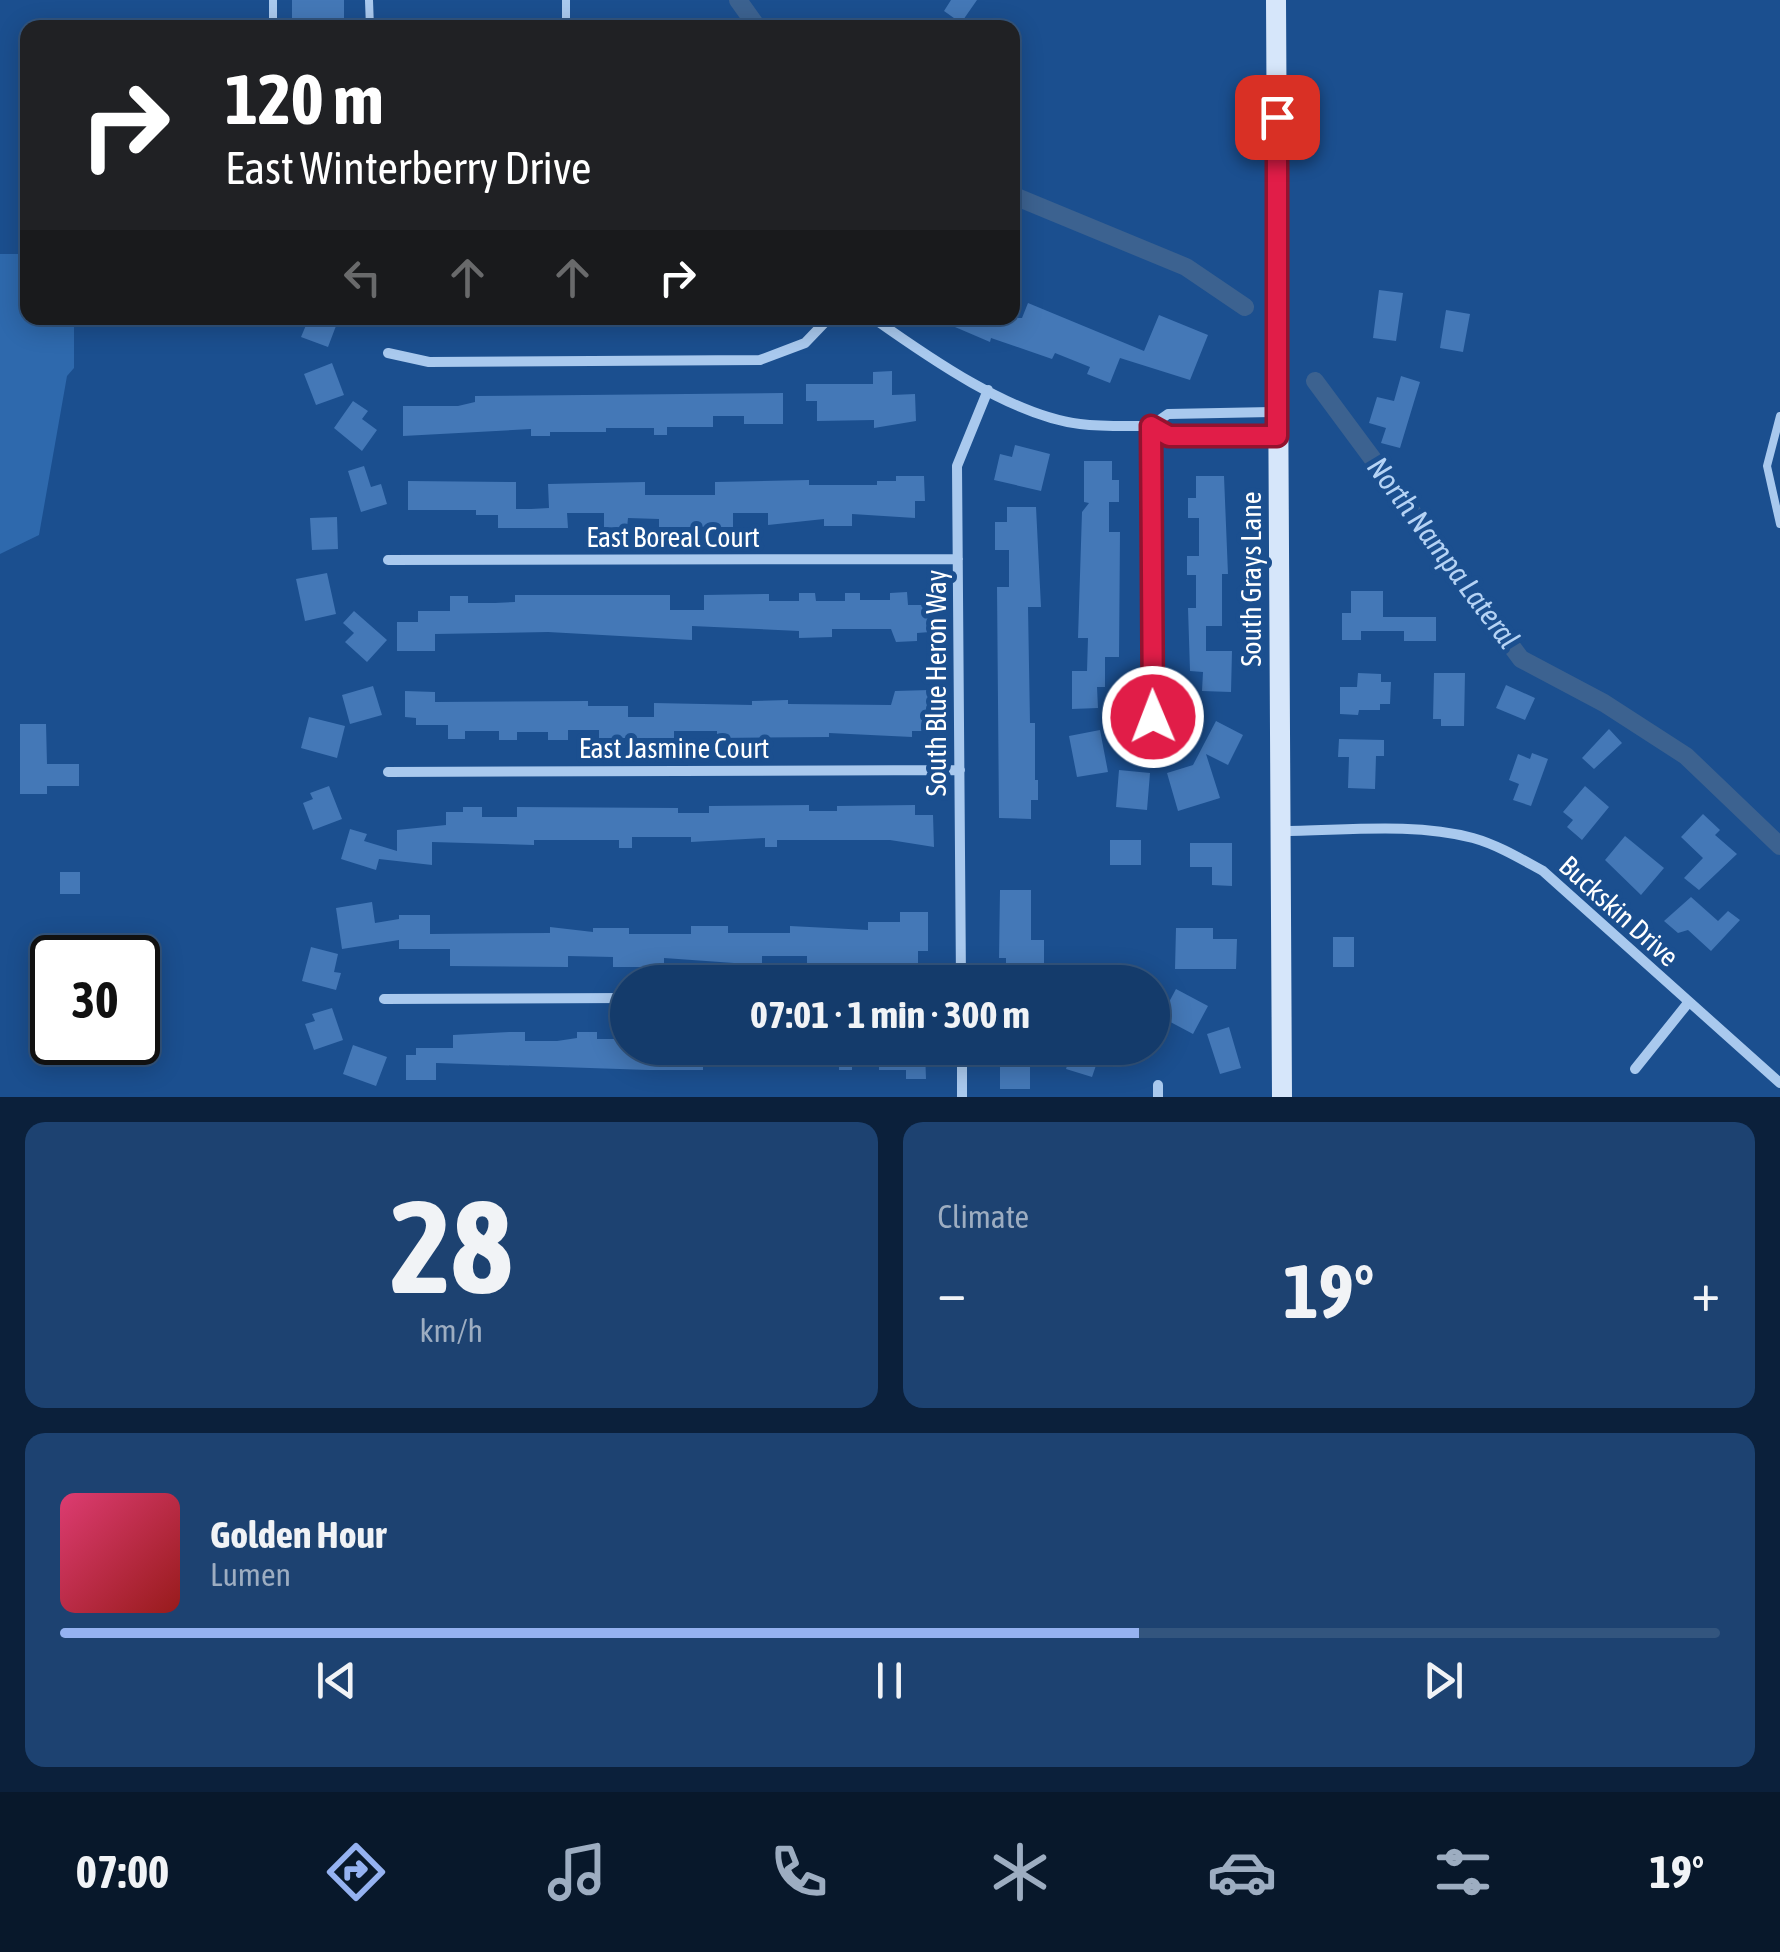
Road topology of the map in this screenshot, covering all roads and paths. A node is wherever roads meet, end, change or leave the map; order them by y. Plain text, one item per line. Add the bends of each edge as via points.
1 (1276, 0) edge
2 (822, 325) edge
3 (883, 325) edge
4 (388, 353) dead end
5 (988, 390) junction
6 (1277, 412) junction
7 (1780, 416) edge
8 (1151, 426) junction
9 (1277, 436) junction
10 (1780, 524) edge
11 (958, 559) junction
12 (388, 560) dead end
13 (1153, 717) dead end
14 (960, 770) junction
15 (388, 772) dead end
16 (1280, 830) junction
17 (961, 965) edge
18 (610, 998) edge
19 (384, 999) dead end
20 (1688, 1003) junction
21 (962, 1065) edge
22 (1634, 1069) dead end
23 (1780, 1083) edge
24 (962, 1097) edge
25 (1282, 1097) edge

1 - 6 street, South Grays Lane
2 - 4 street via 805,343 760,360 429,362
3 - 5 street
5 - 8 street via 1078,424
5 - 11 street, South Blue Heron Way via 957,466
6 - 8 street via 1168,414
6 - 9 street, South Grays Lane
7 - 10 lane via 1768,466
8 - 9 street via 1169,436
8 - 13 street
9 - 16 street, South Grays Lane
11 - 12 street, East Boreal Court
11 - 14 street, South Blue Heron Way
14 - 15 street, East Jasmine Court
14 - 17 street, South Blue Heron Way
16 - 20 street, Buckskin Drive via 1434,832 1508,852 1543,871
16 - 25 street, South Grays Lane
18 - 19 street
20 - 22 street
20 - 23 street, Buckskin Drive
21 - 24 street

